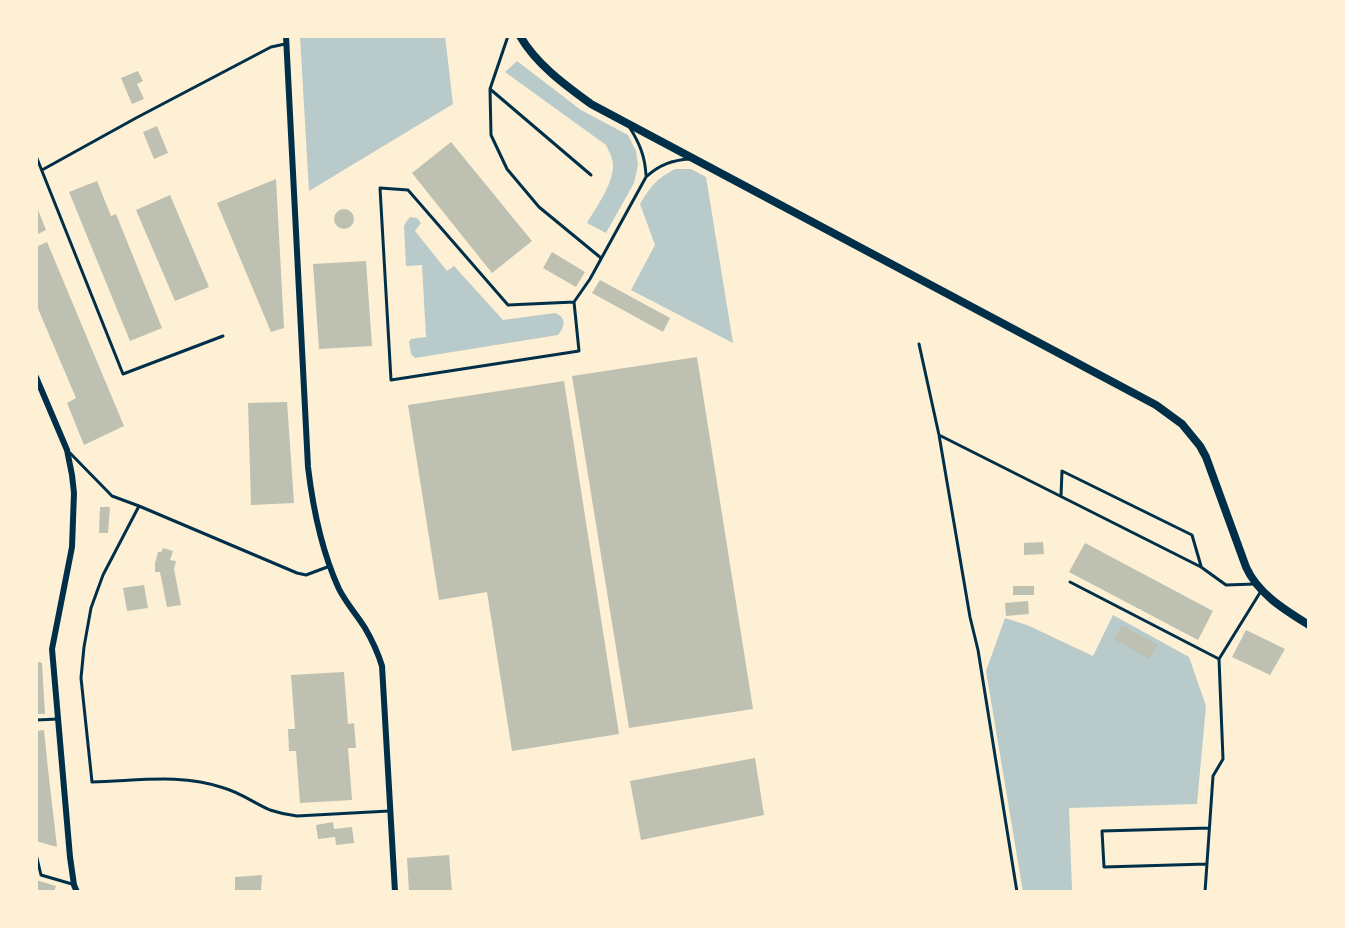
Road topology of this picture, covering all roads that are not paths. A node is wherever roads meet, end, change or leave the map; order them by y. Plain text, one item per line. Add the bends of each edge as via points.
1 (286, 36) edge
2 (508, 36) edge
3 (520, 36) edge
4 (287, 44) junction
5 (490, 90) junction
6 (628, 124) junction
7 (36, 156) edge
8 (691, 158) junction
9 (42, 170) junction
10 (591, 175) dead end
11 (646, 177) junction
12 (601, 258) junction
13 (574, 302) junction
14 (223, 336) dead end
15 (919, 344) dead end
16 (36, 377) edge
17 (939, 435) junction
18 (67, 450) junction
19 (1061, 496) junction
20 (139, 506) junction
21 (330, 566) junction
22 (1201, 567) junction
23 (1070, 582) dead end
24 (1259, 587) junction
25 (1309, 625) edge
26 (1219, 659) junction
27 (58, 719) junction
28 (36, 720) edge
29 (390, 811) junction
30 (1209, 828) junction
31 (36, 855) edge
32 (1207, 864) junction
33 (75, 889) edge
34 (395, 892) edge
35 (1017, 892) edge
36 (1205, 892) edge

1 - 4 street
2 - 5 lane
3 - 6 street via 536,57 571,89
4 - 9 lane via 271,47
4 - 21 street via 308,467 313,510
5 - 10 lane
5 - 12 lane via 491,135 507,170 539,207
6 - 8 street
6 - 11 lane via 642,150
7 - 9 lane
8 - 11 lane via 667,162
8 - 24 street via 1175,418 1196,439 1206,457 1246,567
9 - 14 lane via 123,374
11 - 12 lane
12 - 13 lane
13 - 13 lane via 508,306 408,190 380,188 391,380 579,351
15 - 17 lane
16 - 18 street
17 - 19 lane
17 - 35 lane
18 - 20 lane via 112,496
18 - 27 street via 74,507 72,548 52,649
19 - 22 lane
19 - 22 lane via 1062,471 1192,535
20 - 21 lane via 297,573 306,575
20 - 29 lane via 103,575 91,608 84,647 81,678 92,782 184,779 224,787 269,809 297,816
21 - 29 street via 382,666
22 - 24 lane via 1226,585
23 - 26 lane
24 - 25 street
24 - 26 lane
26 - 30 lane via 1223,759 1213,776
27 - 28 lane
27 - 33 street
29 - 34 street
30 - 32 lane
30 - 32 lane via 1102,831 1104,867
31 - 33 lane via 40,875
32 - 36 lane

